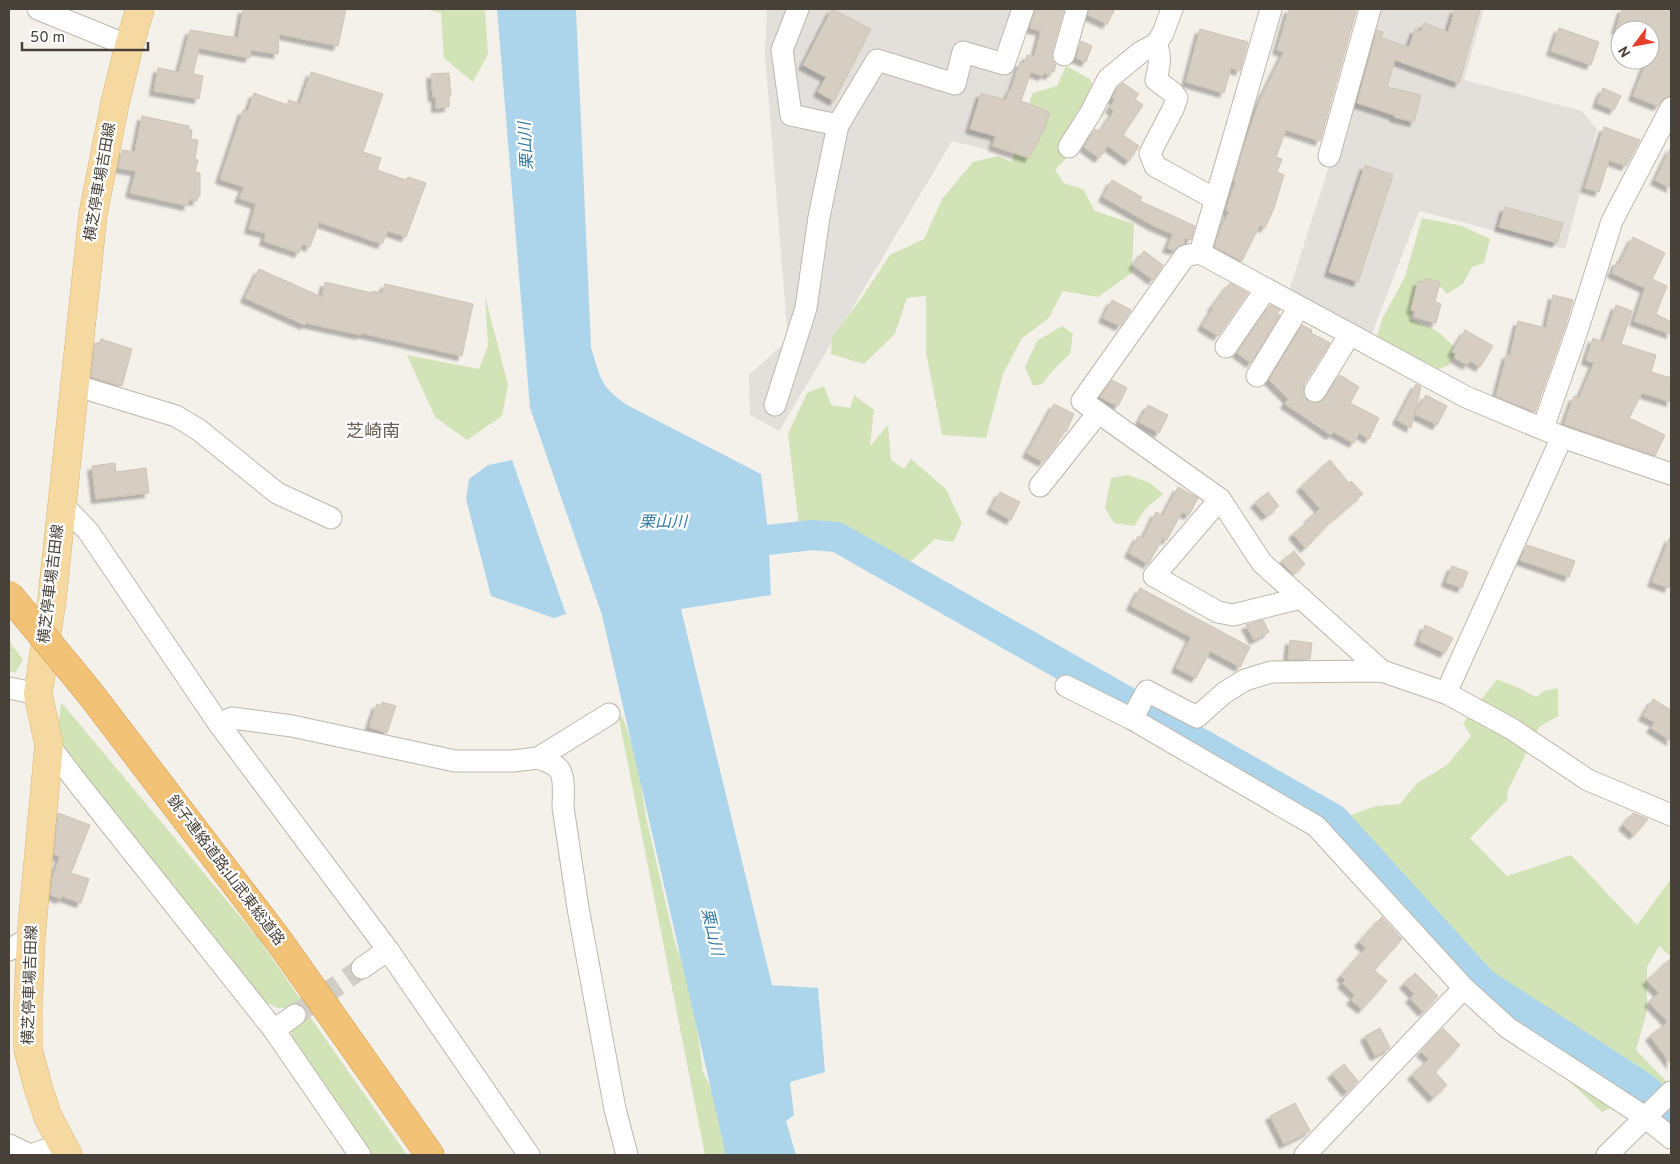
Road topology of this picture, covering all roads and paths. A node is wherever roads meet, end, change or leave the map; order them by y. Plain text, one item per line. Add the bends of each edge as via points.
1 (38, 9) edge
2 (140, 9) edge
3 (798, 9) edge
4 (1023, 9) edge
5 (1077, 9) edge
6 (1172, 9) edge
7 (1270, 9) edge
8 (1370, 9) edge
9 (1156, 44) junction
10 (129, 46) junction
11 (1064, 55) dead end
12 (1127, 63) junction
13 (1156, 80) junction
14 (1671, 108) edge
15 (838, 125) junction
16 (1069, 148) dead end
17 (1329, 156) dead end
18 (1215, 199) junction
19 (1200, 253) junction
20 (1266, 289) junction
21 (1299, 307) junction
22 (1350, 334) junction
23 (1226, 347) dead end
24 (1257, 376) dead end
25 (74, 385) junction
26 (1315, 391) dead end
27 (775, 405) dead end
28 (1098, 413) junction
29 (1543, 428) junction
30 (1562, 437) junction
31 (1671, 474) edge
32 (1040, 486) dead end
33 (1220, 499) junction
34 (61, 503) junction
35 (331, 518) dead end
36 (9, 595) edge
37 (1301, 598) junction
38 (1382, 671) junction
39 (1066, 686) dead end
40 (9, 688) edge
41 (1446, 693) junction
42 (38, 694) junction
43 (609, 714) dead end
44 (1132, 718) junction
45 (219, 724) junction
46 (49, 744) junction
47 (538, 758) junction
48 (1671, 815) edge
49 (20, 943) edge
50 (388, 950) junction
51 (362, 968) tunnel mouth
52 (1464, 988) junction
53 (295, 1015) tunnel mouth
54 (274, 1030) junction
55 (1671, 1092) edge
56 (1645, 1117) junction
57 (1671, 1138) edge
58 (9, 1145) edge
59 (65, 1150) edge
60 (31, 1155) edge
61 (360, 1155) edge
62 (430, 1155) edge
63 (529, 1155) edge
64 (627, 1155) edge
65 (1305, 1155) edge
66 (1607, 1155) edge

1 - 10 street
2 - 10 main road, 横芝停車場吉田線
3 - 15 street via 782,50 791,115
4 - 15 street via 1004,64 964,52 955,84 877,60
5 - 11 street
6 - 9 street
7 - 18 street
8 - 17 street
9 - 12 street
9 - 13 street via 1160,53
10 - 25 main road, 横芝停車場吉田線 via 93,214
12 - 13 street via 1148,80
12 - 16 street via 1108,79
13 - 18 street via 1177,98 1150,153 1155,166
14 - 29 street via 1612,221
15 - 27 street via 819,217 806,308
18 - 19 street
19 - 20 street
19 - 28 street via 1185,256 1082,401
20 - 21 street
20 - 23 street
21 - 22 street
21 - 24 street
22 - 26 street
22 - 29 street via 1466,397
25 - 34 main road, 横芝停車場吉田線
25 - 35 street via 176,416 199,430 277,494
28 - 32 street
28 - 33 street
29 - 30 street
30 - 31 street
30 - 41 street
33 - 37 street via 1262,563
33 - 37 street via 1154,576 1218,612 1233,615
34 - 42 main road, 横芝停車場吉田線 via 52,599
34 - 45 street via 88,531
36 - 62 highway, 銚子連絡道路;山武東総道路, bridge via 89,692 279,942
37 - 38 street
38 - 41 street
38 - 44 street via 1271,672 1245,680 1224,693 1197,718 1147,691
39 - 44 street
40 - 42 street
41 - 48 street via 1512,729 1588,780
42 - 46 main road, 横芝停車場吉田線
43 - 47 street
44 - 52 street via 1316,826
45 - 47 street via 232,718 292,726 455,761
45 - 50 street
46 - 49 main road, 横芝停車場吉田線
46 - 54 street
47 - 64 street via 557,767 561,774 578,908 615,1109
49 - 59 main road, 横芝停車場吉田線 via 28,1005 28,1049 48,1117
50 - 51 street
50 - 63 street
52 - 56 street via 1508,1028
52 - 65 street
53 - 54 street
54 - 61 street
55 - 56 street
56 - 57 street
56 - 66 street
58 - 60 street
59 - 60 street

